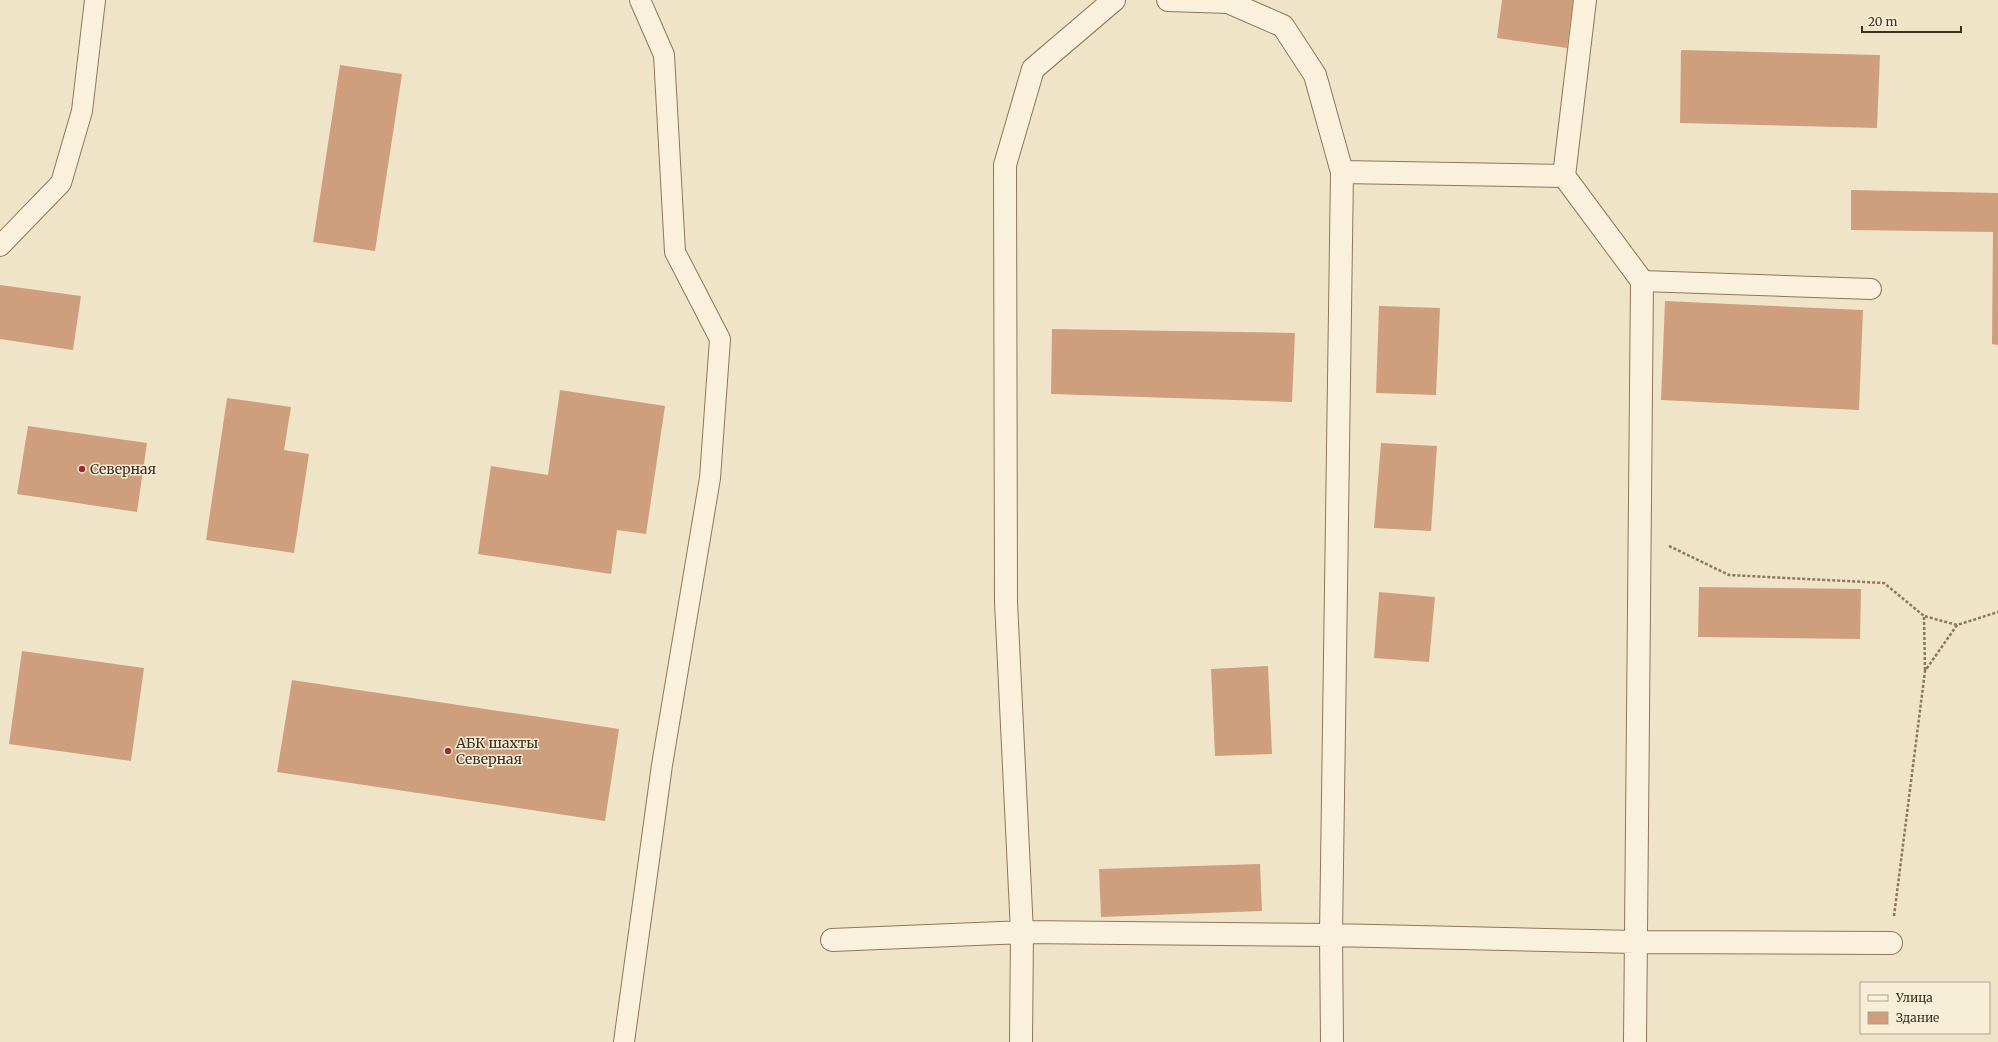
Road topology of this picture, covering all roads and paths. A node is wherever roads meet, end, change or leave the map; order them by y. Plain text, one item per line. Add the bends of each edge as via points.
1 (95, 0) edge
2 (640, 0) edge
3 (1114, 0) edge
4 (1168, 0) edge
5 (1585, 0) edge
6 (1342, 172) junction
7 (1564, 176) junction
8 (0, 246) edge
9 (1642, 281) junction
10 (1871, 289) dead end
11 (1639, 532) junction
12 (1998, 612) edge
13 (1924, 616) junction
14 (1957, 625) junction
15 (1925, 671) junction
16 (1022, 932) junction
17 (1331, 935) junction
18 (832, 940) dead end
19 (1635, 942) junction
20 (1891, 943) joint
21 (624, 1042) edge
22 (1021, 1042) edge
23 (1332, 1042) edge
24 (1635, 1042) edge

1 - 8 lane via 82,111 61,183
2 - 21 lane via 664,54 675,252 720,339 710,478 662,765
3 - 16 street via 1033,69 1005,165 1006,602
4 - 6 street via 1228,2 1283,26 1315,75
5 - 7 street
6 - 7 street
6 - 17 street
7 - 9 street
9 - 10 lane
9 - 11 street
11 - 13 path via 1729,575 1884,583
11 - 19 street
12 - 14 path
13 - 14 path
13 - 15 path
14 - 15 path
15 - 20 path
16 - 17 street
16 - 18 street
16 - 22 street
17 - 19 street
17 - 23 street
19 - 20 street
19 - 24 street

